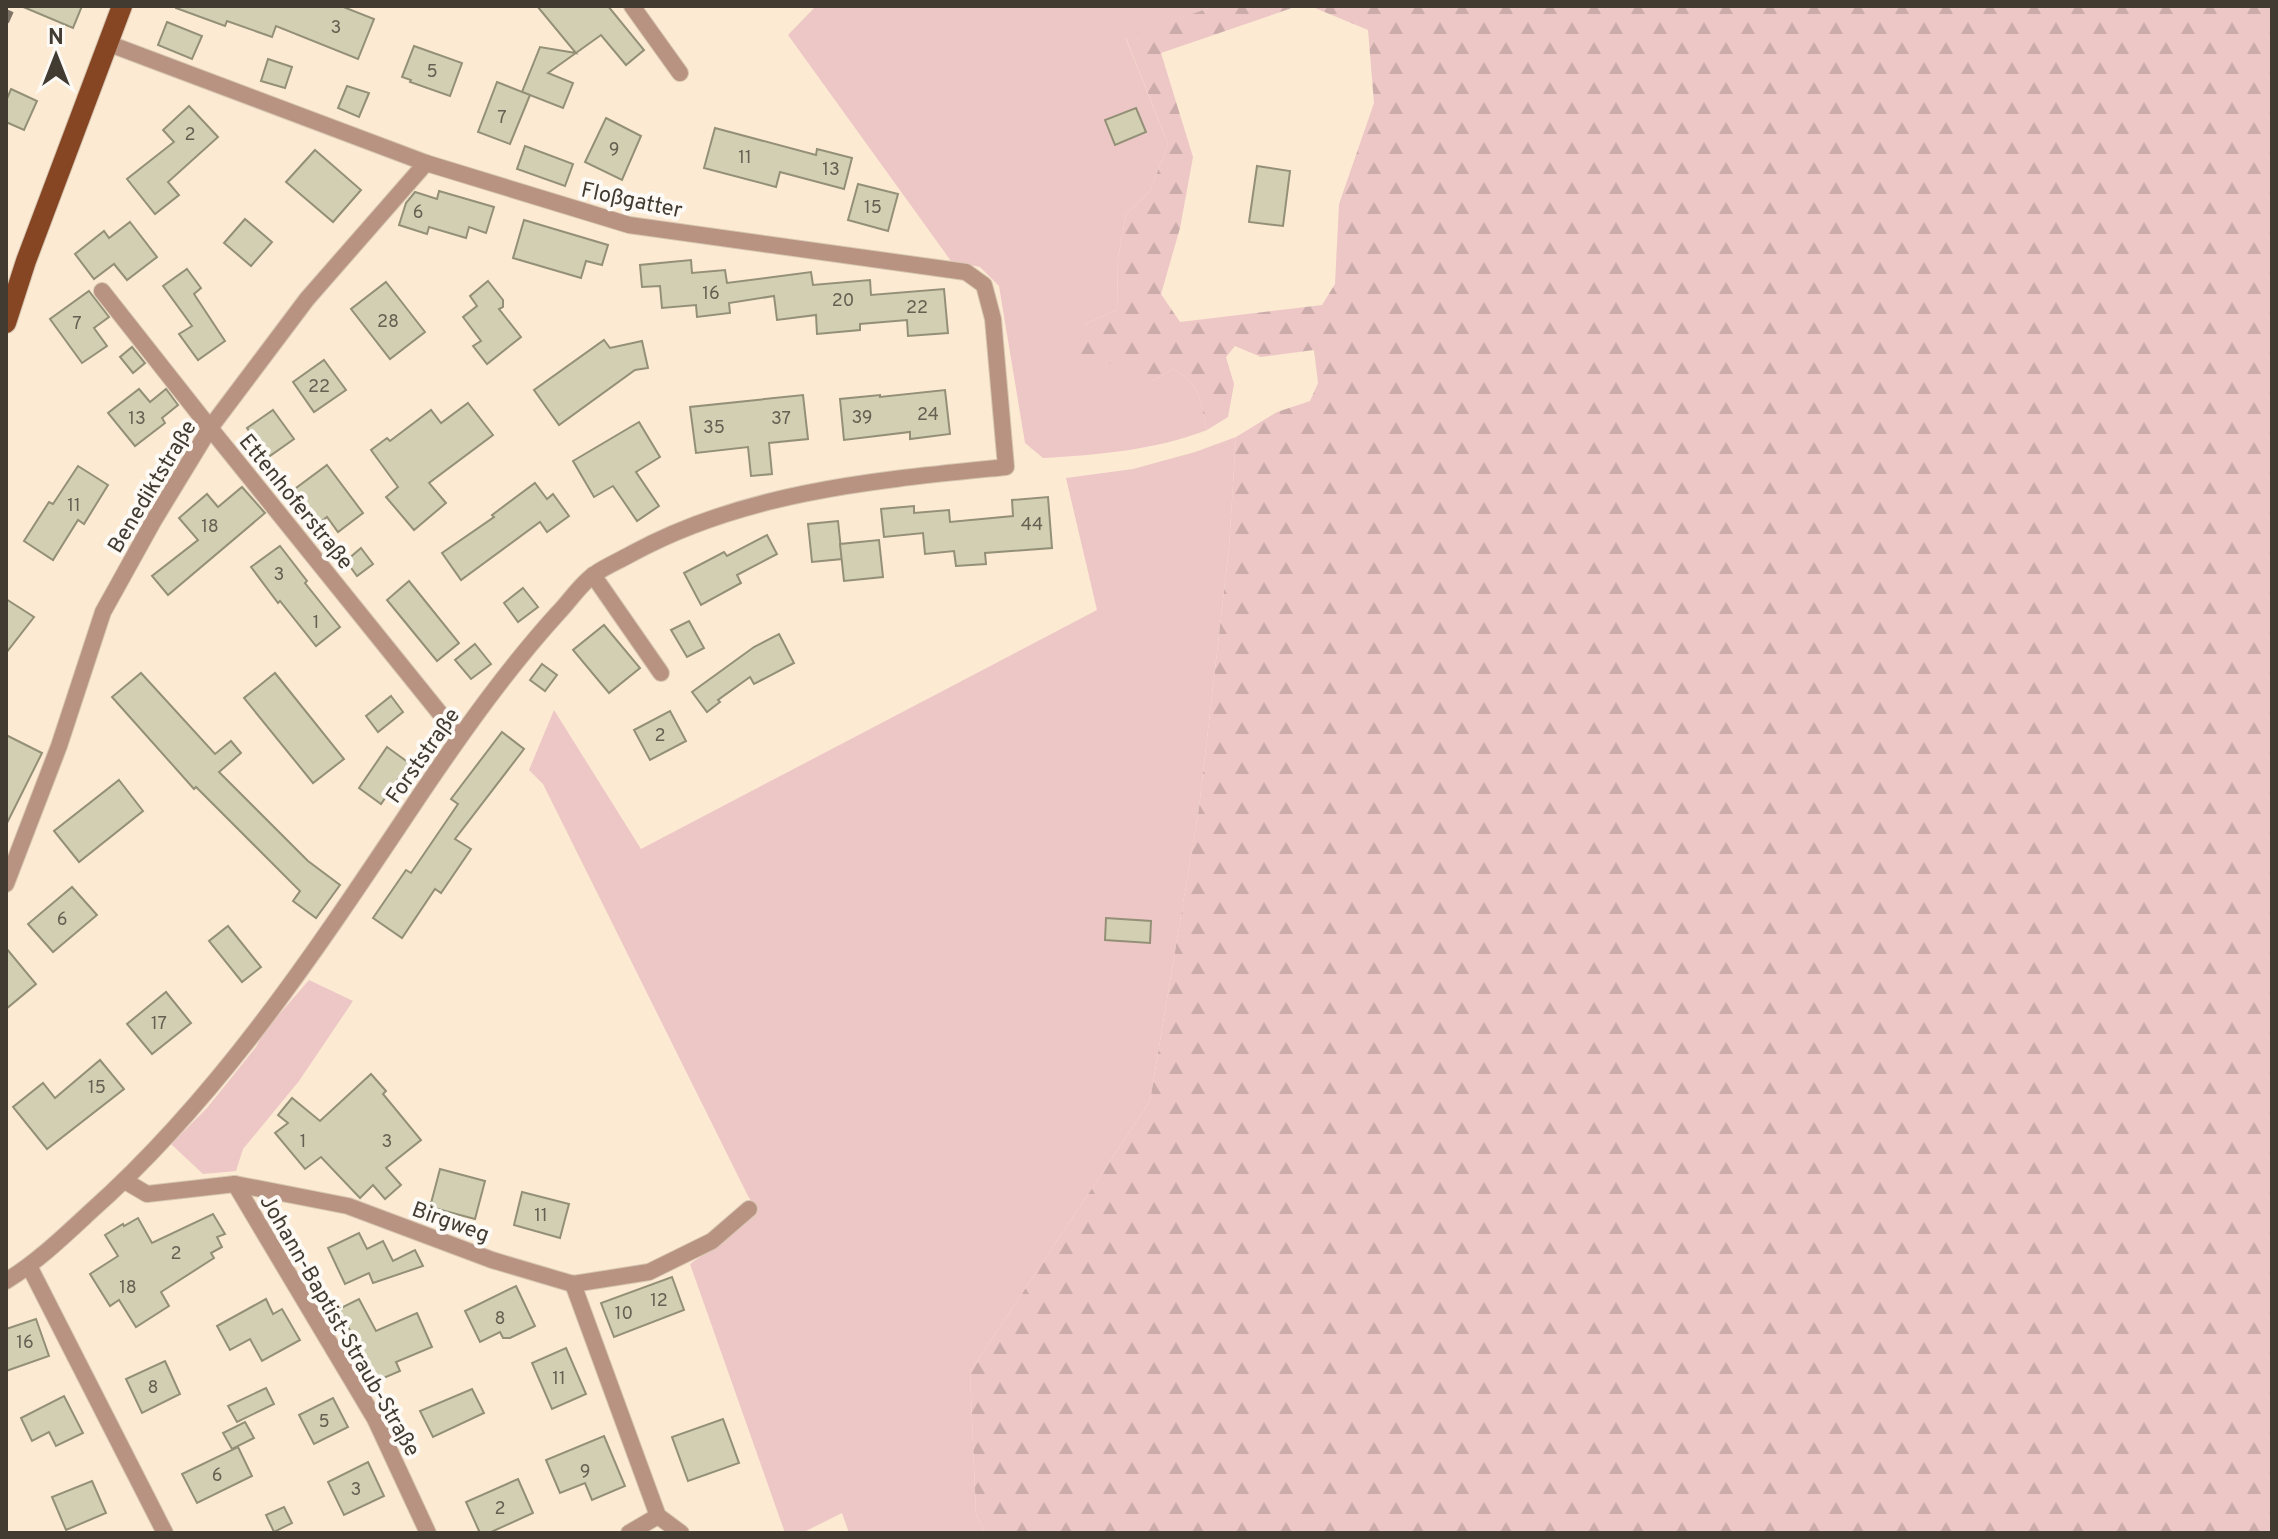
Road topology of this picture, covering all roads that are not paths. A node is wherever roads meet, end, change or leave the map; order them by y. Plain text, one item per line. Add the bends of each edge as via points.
1 (122, 6) edge
2 (632, 6) edge
3 (107, 43) junction
4 (680, 73) dead end
5 (426, 163) junction
6 (102, 291) dead end
7 (6, 323) edge
8 (210, 428) junction
9 (1006, 467) joint
10 (593, 575) junction
11 (661, 673) dead end
12 (459, 737) junction
13 (6, 884) edge
14 (125, 1181) junction
15 (235, 1184) junction
16 (749, 1209) dead end
17 (29, 1266) junction
18 (6, 1281) edge
19 (573, 1284) junction
20 (658, 1516) junction
21 (165, 1533) edge
22 (428, 1533) edge
23 (629, 1533) edge
24 (681, 1533) edge

1 - 3 main road
2 - 4 street
3 - 5 street, Floßgatter
3 - 7 main road
5 - 8 street, Benediktstraße via 307,299
5 - 9 street, Floßgatter via 629,225 966,272 984,285 993,319
6 - 8 street, Ettenhoferstraße
8 - 12 street, Ettenhoferstraße
8 - 13 street, Benediktstraße via 103,612
9 - 10 street, Forststraße via 875,481 755,504 663,537
10 - 11 street
10 - 12 street, Forststraße via 542,630
12 - 14 street, Forststraße via 275,1007
14 - 15 street, Birgweg via 147,1194
14 - 17 street, Forststraße
15 - 19 street, Birgweg via 348,1206
15 - 22 street, Johann-Baptist-Straub-Straße via 375,1419
16 - 19 street, Birgweg via 712,1241 649,1272
17 - 18 street, Forststraße
17 - 21 street
19 - 20 street
20 - 23 street
20 - 24 street

